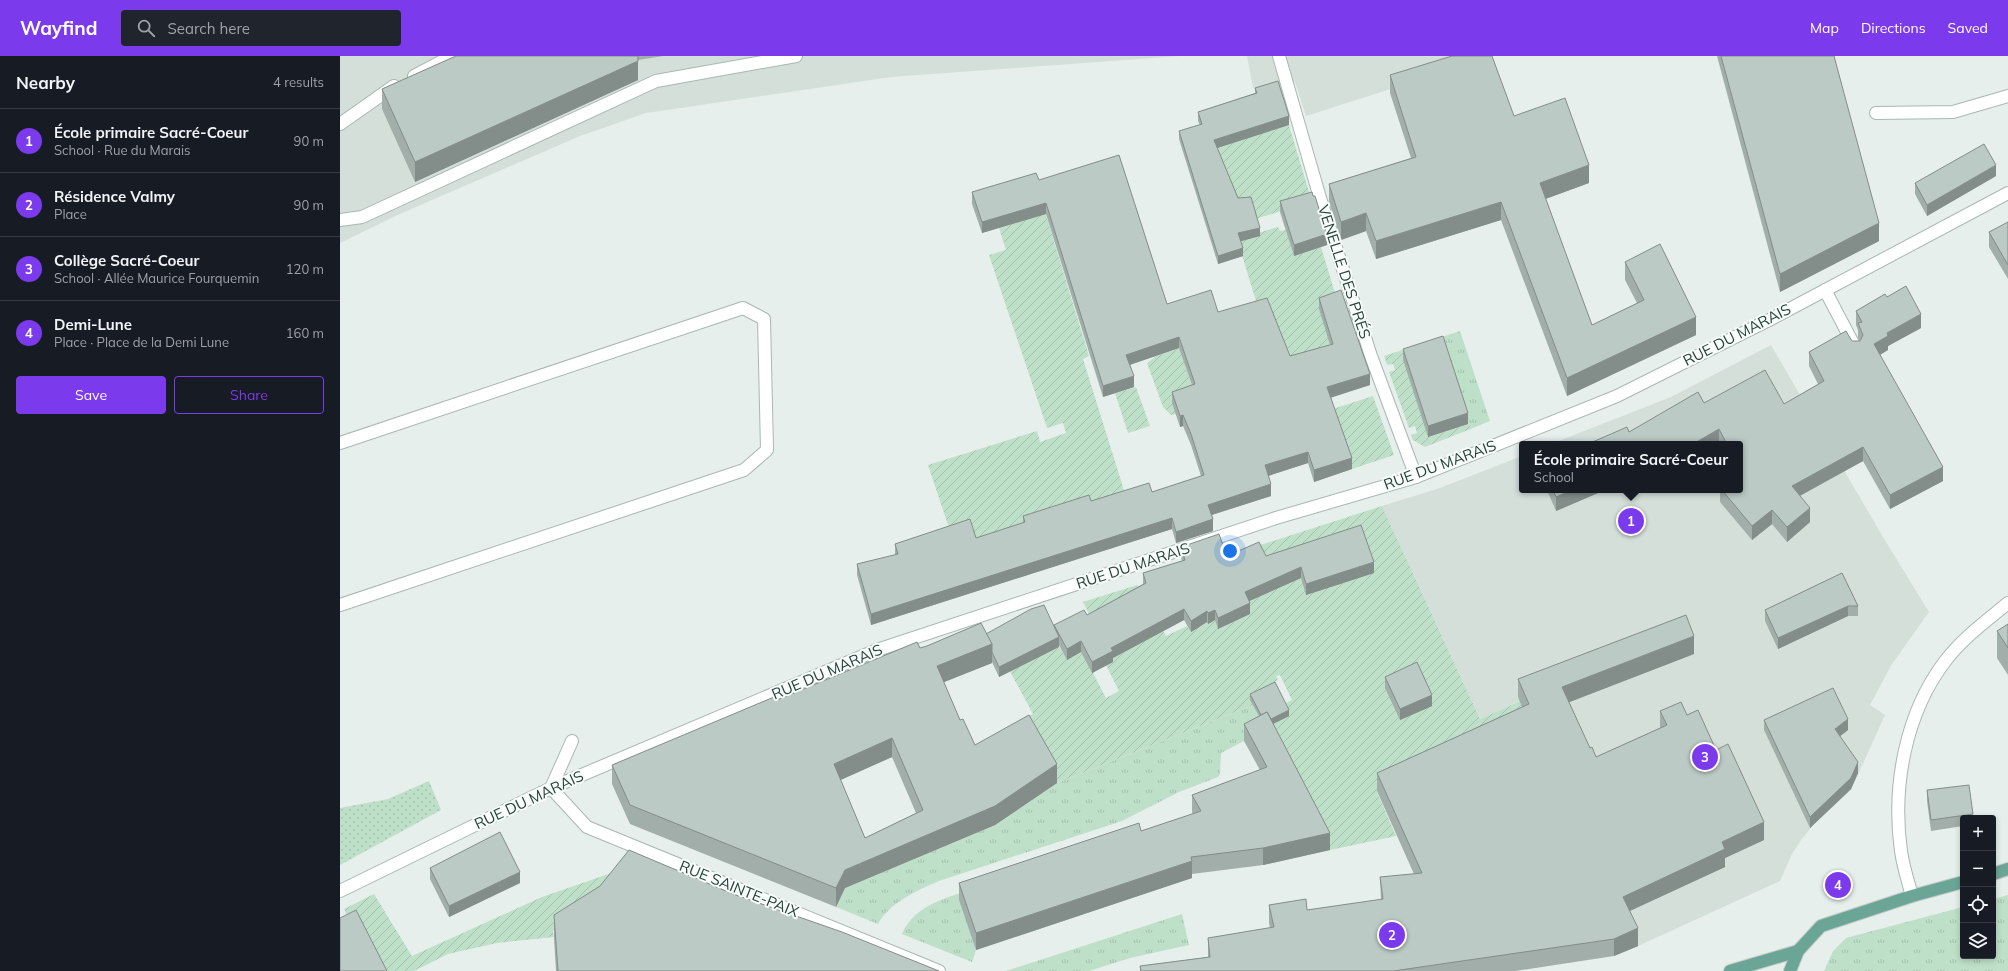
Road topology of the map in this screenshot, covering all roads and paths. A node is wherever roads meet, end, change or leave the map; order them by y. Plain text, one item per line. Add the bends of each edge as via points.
1 (452, 56) edge
2 (796, 56) edge
3 (1279, 60) edge
4 (2008, 96) edge
5 (1876, 113) dead end
6 (340, 124) edge
7 (2008, 193) edge
8 (340, 220) edge
9 (1825, 290) junction
10 (1856, 349) edge
11 (340, 443) edge
12 (1416, 477) junction
13 (2008, 603) edge
14 (340, 605) edge
15 (572, 741) dead end
16 (551, 788) junction
17 (2008, 869) edge
18 (1996, 873) edge
19 (1960, 883) edge
20 (340, 891) edge
21 (1912, 896) junction
22 (1798, 951) junction
23 (939, 971) edge
24 (1730, 971) edge
25 (1790, 971) edge

1 - 6 street via 390,88
2 - 8 street via 656,81 362,217
3 - 12 street, VENELLE DES PRÉS via 1371,356
4 - 5 street via 1953,112
7 - 9 street, RUE DU MARAIS
9 - 10 street
9 - 12 street, RUE DU MARAIS via 1617,396
11 - 14 street via 743,308 764,319 767,450 744,470
12 - 16 street, RUE DU MARAIS via 1276,518 877,650
13 - 21 street via 1964,639 1945,661 1915,716 1907,743 1898,796 1901,852
15 - 16 street
16 - 20 street, RUE DU MARAIS
16 - 23 street, RUE SAINTE-PAIX via 587,827
17 - 18 main road
19 - 21 main road
21 - 22 main road via 1821,926
22 - 24 main road
22 - 25 main road

